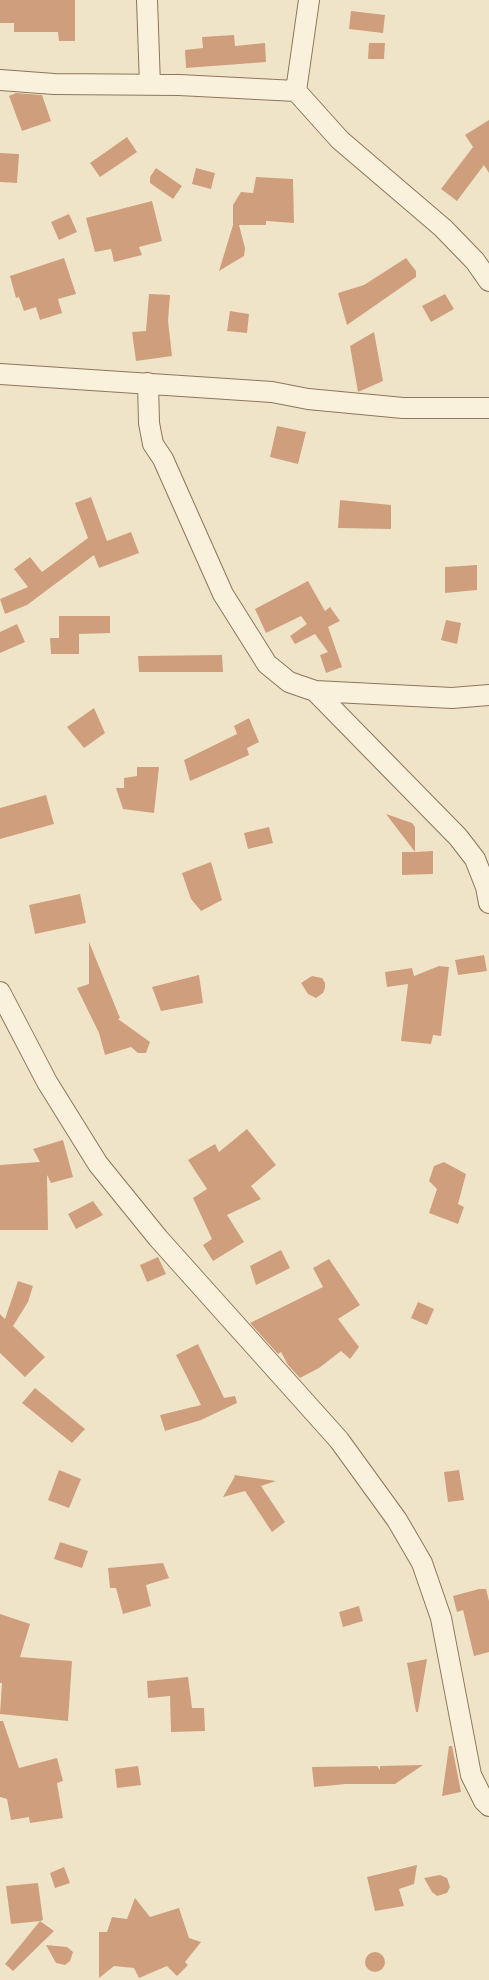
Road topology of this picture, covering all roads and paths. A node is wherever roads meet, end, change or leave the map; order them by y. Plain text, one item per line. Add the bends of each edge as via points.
1 (147, 0) edge
2 (309, 0) edge
3 (0, 80) edge
4 (150, 85) junction
5 (296, 92) junction
6 (489, 281) edge
7 (0, 374) edge
8 (148, 383) junction
9 (489, 408) edge
10 (315, 691) junction
11 (489, 695) edge
12 (489, 903) edge
13 (0, 992) edge
14 (489, 1806) edge

1 - 4 street
2 - 5 street
3 - 4 street
4 - 5 street
5 - 6 street via 340,140 442,228
7 - 8 street
8 - 9 street via 272,392 404,408
8 - 10 street via 153,444 223,594 267,664 289,682
10 - 11 street via 452,698
10 - 12 street via 458,837 475,859
13 - 14 street via 46,1082 98,1164 158,1238 339,1440 397,1520 422,1563 441,1617 471,1775

